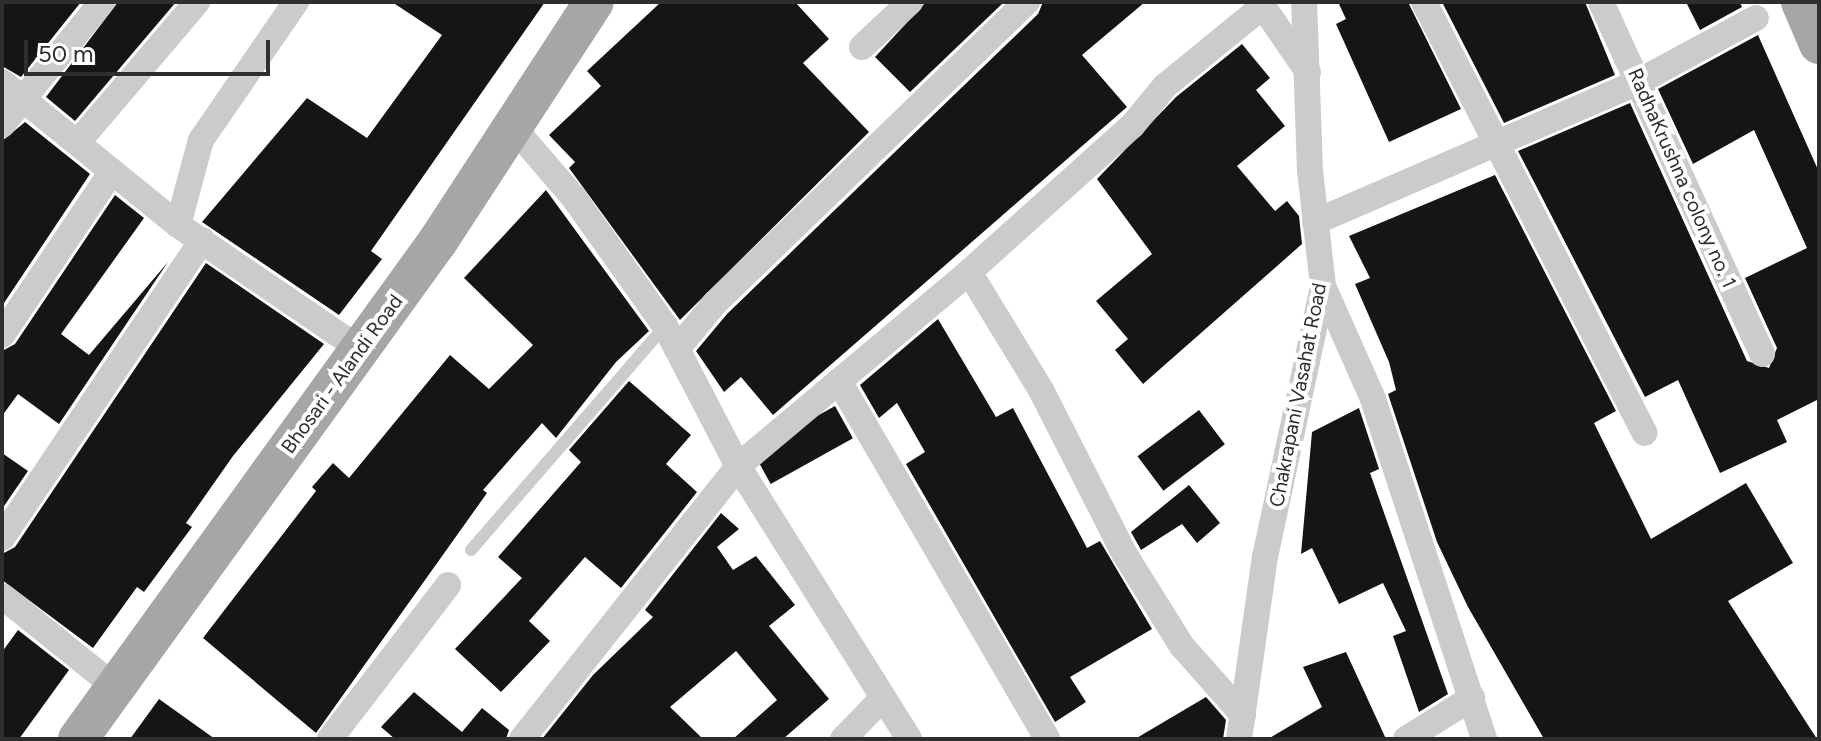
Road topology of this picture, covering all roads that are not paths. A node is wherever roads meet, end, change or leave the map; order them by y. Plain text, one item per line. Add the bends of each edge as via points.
1 (102, 2) edge
2 (197, 2) edge
3 (296, 2) edge
4 (594, 2) edge
5 (910, 2) edge
6 (1027, 2) edge
7 (1304, 2) edge
8 (1424, 2) edge
9 (1601, 2) edge
10 (1262, 4) edge
11 (1806, 4) edge
12 (1756, 18) dead end
13 (1819, 44) edge
14 (862, 47) dead end
15 (1309, 74) junction
16 (1638, 82) junction
17 (13, 90) edge
18 (2, 125) edge
19 (513, 127) junction
20 (78, 142) junction
21 (1496, 147) junction
22 (112, 171) junction
23 (1315, 222) junction
24 (178, 225) junction
25 (202, 240) junction
26 (969, 272) junction
27 (1323, 286) junction
28 (2, 335) edge
29 (671, 337) junction
30 (360, 349) junction
31 (1762, 354) dead end
32 (839, 381) junction
33 (1645, 433) dead end
34 (738, 466) junction
35 (2, 538) edge
36 (471, 550) dead end
37 (448, 585) dead end
38 (2, 596) edge
39 (115, 687) junction
40 (1472, 698) junction
41 (882, 699) junction
42 (1241, 727) edge
43 (78, 739) edge
44 (330, 739) edge
45 (522, 739) edge
46 (843, 739) edge
47 (909, 739) edge
48 (1047, 739) edge
49 (1406, 739) edge
50 (1484, 739) edge

1 - 17 street
2 - 20 street
3 - 24 street via 201,140
4 - 19 main road, Bhosari - Alandi Road
5 - 14 street
6 - 29 street via 715,303
7 - 15 street, Chakrapani Vasahat Road
8 - 21 street
9 - 16 street, RadhaKrushna colony no. 1
10 - 15 street
10 - 26 street via 1165,86 1132,126
11 - 13 main road
12 - 16 street
15 - 23 street, Chakrapani Vasahat Road
16 - 21 street
16 - 31 street, RadhaKrushna colony no. 1
17 - 18 street
17 - 20 street
19 - 29 street via 574,198
19 - 30 main road, Bhosari - Alandi Road
20 - 22 street
21 - 23 street
21 - 33 street
22 - 24 street
22 - 28 street
23 - 27 street, Chakrapani Vasahat Road
24 - 25 street
25 - 30 street
25 - 35 street
26 - 32 street
26 - 42 street via 1041,390 1124,553
27 - 40 street via 1373,399
27 - 42 street, Chakrapani Vasahat Road via 1265,557
29 - 34 street
29 - 36 lane
30 - 39 main road, Bhosari - Alandi Road
32 - 34 street
32 - 48 street
34 - 41 street
34 - 45 street
37 - 44 street
38 - 39 street
39 - 43 main road, Bhosari - Alandi Road
40 - 49 street
40 - 50 street
41 - 46 street
41 - 47 street

